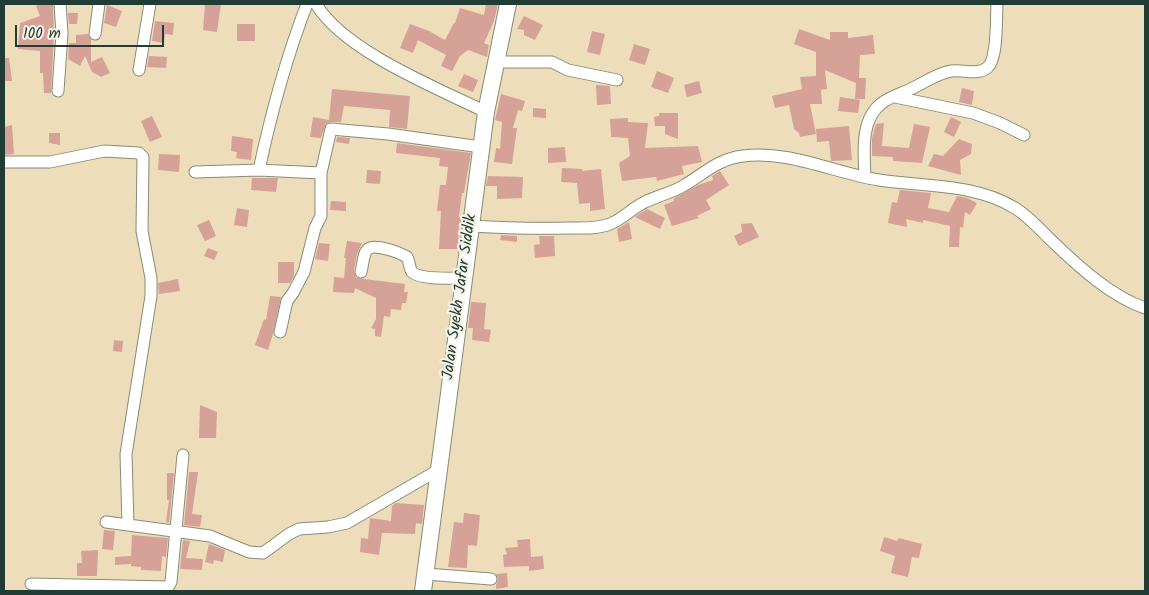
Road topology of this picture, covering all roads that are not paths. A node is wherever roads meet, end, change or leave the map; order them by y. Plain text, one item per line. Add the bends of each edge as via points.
1 (60, 4) edge
2 (99, 4) edge
3 (150, 4) edge
4 (307, 4) edge
5 (316, 4) edge
6 (508, 4) edge
7 (997, 4) edge
8 (95, 34) dead end
9 (496, 62) junction
10 (139, 70) dead end
11 (617, 80) dead end
12 (58, 90) dead end
13 (894, 97) junction
14 (486, 112) junction
15 (1024, 135) dead end
16 (482, 147) junction
17 (4, 162) edge
18 (259, 170) junction
19 (195, 172) dead end
20 (321, 173) junction
21 (865, 177) junction
22 (471, 226) junction
23 (362, 272) dead end
24 (464, 278) junction
25 (1145, 308) edge
26 (280, 332) dead end
27 (183, 455) dead end
28 (440, 469) junction
29 (106, 522) dead end
30 (128, 525) junction
31 (176, 532) junction
32 (426, 574) junction
33 (491, 579) dead end
34 (30, 584) dead end
35 (423, 591) edge

1 - 12 street via 62,33
2 - 8 street
3 - 10 street
4 - 18 street via 280,86
5 - 14 street via 331,24 360,46 405,73
6 - 9 main road, Jalan Syekh Jafar Siddik
7 - 13 street via 994,50 988,68 976,72 949,71
9 - 11 street via 552,62 568,70
9 - 14 main road, Jalan Syekh Jafar Siddik
13 - 15 street via 973,114
13 - 21 street via 883,102 871,115 866,127
14 - 16 main road, Jalan Syekh Jafar Siddik
16 - 20 street via 331,129
16 - 22 main road, Jalan Syekh Jafar Siddik
17 - 30 street via 50,162 104,151 139,153 143,157 142,232 151,296 127,446
18 - 19 street
18 - 20 street
20 - 26 street via 321,216 314,228 304,272 286,301
21 - 22 street via 792,158 742,156 705,170 681,187 645,201 619,219 598,228
21 - 25 street via 968,190 996,198 1030,219 1070,259 1121,298
22 - 24 main road, Jalan Syekh Jafar Siddik
23 - 24 street via 365,254 373,247 407,257 416,274
24 - 28 main road, Jalan Syekh Jafar Siddik
27 - 31 street
28 - 31 street via 347,523 299,529 263,553 249,552 210,536
28 - 32 main road, Jalan Syekh Jafar Siddik
29 - 30 street
30 - 31 street
31 - 34 street via 168,587
32 - 33 street
32 - 35 main road, Jalan Syekh Jafar Siddik

